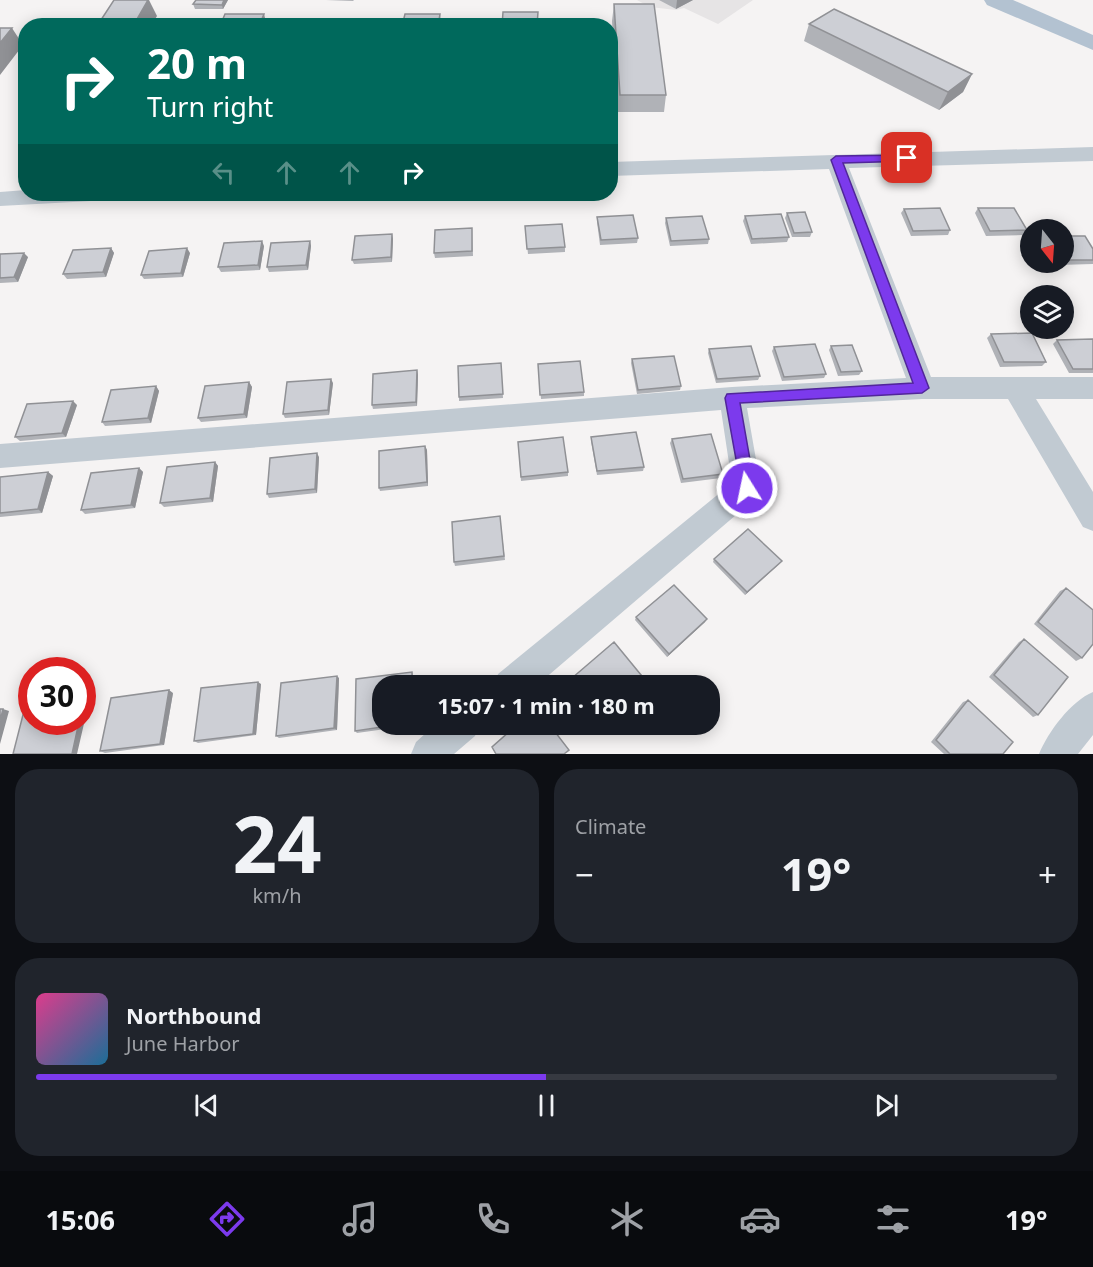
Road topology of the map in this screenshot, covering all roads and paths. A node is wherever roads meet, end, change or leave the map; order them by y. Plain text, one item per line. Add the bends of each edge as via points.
1 (995, 0) edge
2 (1035, 0) edge
3 (1093, 25) edge
4 (1093, 43) edge
5 (1093, 154) edge
6 (836, 160) junction
7 (618, 169) edge
8 (18, 198) edge
9 (0, 199) edge
10 (1015, 387) junction
11 (922, 388) junction
12 (1093, 388) edge
13 (732, 398) junction
14 (0, 456) edge
15 (1093, 518) edge
16 (523, 675) edge
17 (1093, 709) edge
18 (450, 735) edge
19 (428, 754) edge
20 (1056, 754) edge

1 - 4 main road
2 - 3 main road
5 - 6 street
6 - 7 street
6 - 11 street
8 - 9 street
10 - 11 street
10 - 12 street
10 - 15 street
11 - 13 street
13 - 14 street
13 - 16 street via 747,488
17 - 20 street
18 - 19 street

